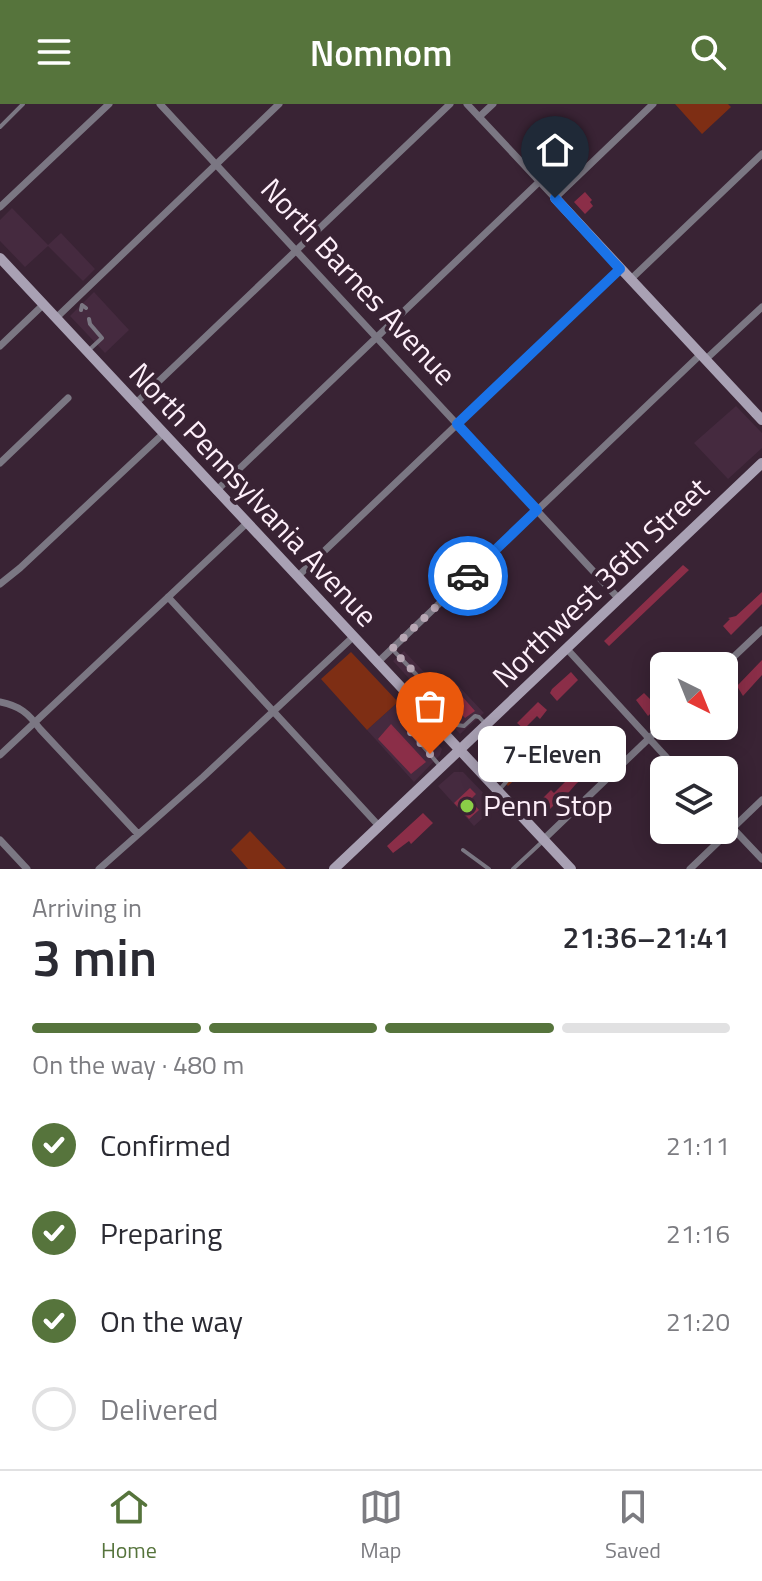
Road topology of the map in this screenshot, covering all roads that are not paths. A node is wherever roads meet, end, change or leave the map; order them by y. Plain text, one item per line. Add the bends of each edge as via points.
1 (23, 104) edge
2 (109, 104) edge
3 (160, 104) edge
4 (279, 104) edge
5 (450, 104) edge
6 (467, 104) edge
7 (493, 104) edge
8 (653, 104) edge
9 (479, 117) junction
10 (0, 127) edge
11 (762, 154) edge
12 (216, 164) junction
13 (539, 182) junction
14 (555, 198) junction
15 (0, 207) edge
16 (297, 251) junction
17 (0, 258) edge
18 (620, 269) junction
19 (630, 280) junction
20 (76, 299) junction
21 (44, 304) junction
22 (762, 307) edge
23 (83, 308) dead end
24 (56, 318) junction
25 (88, 321) dead end
26 (377, 338) junction
27 (0, 346) edge
28 (88, 352) junction
29 (702, 358) junction
30 (68, 398) dead end
31 (136, 403) junction
32 (762, 420) edge
33 (457, 424) junction
34 (164, 433) junction
35 (0, 463) edge
36 (762, 463) edge
37 (216, 491) junction
38 (537, 510) junction
39 (247, 523) junction
40 (297, 577) junction
41 (0, 584) edge
42 (168, 597) junction
43 (619, 599) junction
44 (762, 630) edge
45 (353, 637) junction
46 (392, 649) junction
47 (567, 649) junction
48 (738, 653) edge
49 (377, 663) junction
50 (428, 694) junction
51 (0, 702) edge
52 (417, 704) junction
53 (273, 711) junction
54 (35, 722) junction
55 (487, 725) junction
56 (649, 739) junction
57 (460, 751) junction
58 (0, 755) edge
59 (665, 756) edge
60 (441, 768) junction
61 (498, 791) junction
62 (762, 800) edge
63 (738, 823) edge
64 (379, 826) junction
65 (738, 833) edge
66 (138, 834) junction
67 (544, 839) junction
68 (0, 840) edge
69 (716, 844) edge
70 (463, 850) dead end
71 (762, 859) edge
72 (27, 869) edge
73 (99, 869) edge
74 (334, 869) edge
75 (489, 869) edge
76 (513, 869) edge
77 (571, 869) edge
78 (690, 869) edge

1 - 10 lane
2 - 15 street
3 - 12 street, North Barnes Avenue
4 - 12 street
5 - 16 street
6 - 9 street
7 - 9 street
8 - 14 street
9 - 13 street
11 - 19 street
12 - 16 street, North Barnes Avenue
12 - 20 street
13 - 14 street
13 - 26 street
14 - 18 street
16 - 26 street, North Barnes Avenue
16 - 31 street
17 - 21 street, North Pennsylvania Avenue
18 - 19 street
18 - 33 street
19 - 29 street
20 - 23 lane
20 - 24 street
21 - 24 street, North Pennsylvania Avenue
21 - 27 street
22 - 29 street
24 - 28 street, North Pennsylvania Avenue
25 - 28 lane via 102,338
26 - 33 street, North Barnes Avenue
26 - 37 street
28 - 31 street, North Pennsylvania Avenue
29 - 32 street
29 - 38 street
30 - 35 street
31 - 34 street, North Pennsylvania Avenue
33 - 38 street, North Barnes Avenue
33 - 40 street
34 - 37 street, North Pennsylvania Avenue
34 - 41 street
36 - 43 street, Northwest 36th Street
37 - 39 street, North Pennsylvania Avenue
38 - 43 street, North Barnes Avenue
38 - 46 street
39 - 40 street, North Pennsylvania Avenue
39 - 42 street
40 - 45 street, North Pennsylvania Avenue
42 - 53 street
42 - 54 street
43 - 47 street, Northwest 36th Street
44 - 48 street
45 - 49 street, North Pennsylvania Avenue
45 - 53 street
46 - 49 street
46 - 50 lane via 432,691
47 - 55 street, Northwest 36th Street
47 - 56 street
49 - 52 street, North Pennsylvania Avenue
50 - 52 lane
50 - 55 lane via 457,725 464,726 475,716
51 - 54 street via 18,707
52 - 57 street, North Pennsylvania Avenue
52 - 60 lane via 404,724
53 - 64 street
53 - 66 street
54 - 58 street
54 - 66 street
55 - 57 street, Northwest 36th Street
55 - 61 lane via 495,736 491,746 512,775
56 - 59 street
56 - 67 street
57 - 60 street, Northwest 36th Street
57 - 61 street, North Pennsylvania Avenue
60 - 64 street, Northwest 36th Street
61 - 67 street, North Pennsylvania Avenue
62 - 63 street
64 - 74 street, Northwest 36th Street
65 - 71 street
66 - 73 street
67 - 76 lane
67 - 77 street, North Pennsylvania Avenue
68 - 72 street
69 - 78 street
70 - 75 lane

